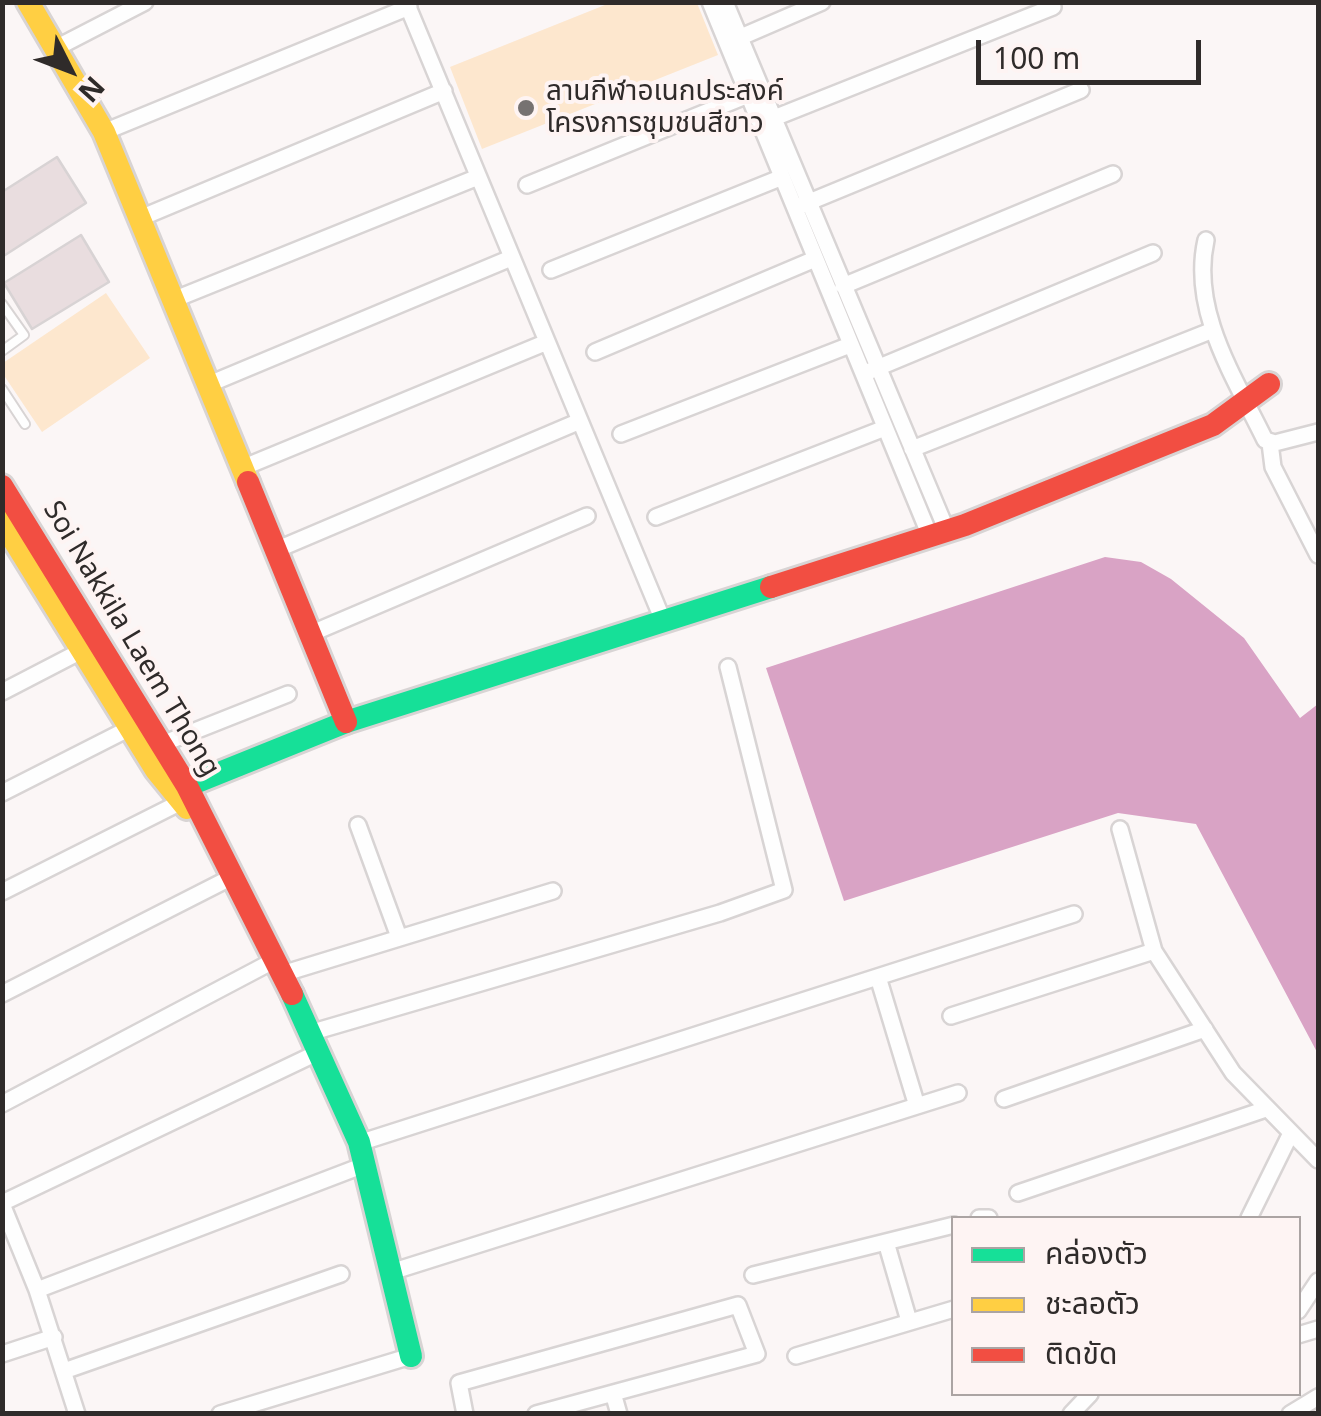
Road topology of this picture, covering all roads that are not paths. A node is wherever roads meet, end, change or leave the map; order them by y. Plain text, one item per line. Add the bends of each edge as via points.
1 (28, 2) edge
2 (145, 2) edge
3 (710, 2) edge
4 (725, 2) edge
5 (822, 2) edge
6 (407, 5) edge
7 (1053, 7) dead end
8 (733, 40) junction
9 (58, 47) junction
10 (1080, 90) dead end
11 (444, 92) junction
12 (748, 95) junction
13 (774, 118) junction
14 (104, 132) junction
15 (1113, 174) dead end
16 (478, 176) junction
17 (780, 178) junction
18 (527, 185) dead end
19 (800, 206) junction
20 (138, 219) junction
21 (1206, 240) dead end
22 (1153, 254) dead end
23 (512, 258) junction
24 (815, 260) junction
25 (552, 270) dead end
26 (843, 286) junction
27 (173, 300) junction
28 (2, 304) edge
29 (1213, 330) junction
30 (547, 342) junction
31 (850, 345) junction
32 (2, 351) edge
33 (594, 352) dead end
34 (869, 371) junction
35 (1269, 384) dead end
36 (207, 385) junction
37 (2, 390) edge
38 (1247, 402) junction
39 (580, 421) junction
40 (25, 424) dead end
41 (885, 428) junction
42 (1318, 432) edge
43 (621, 434) dead end
44 (1270, 443) junction
45 (912, 449) junction
46 (242, 468) junction
47 (2, 486) edge
48 (587, 516) dead end
49 (656, 517) dead end
50 (2, 521) edge
51 (938, 533) junction
52 (19, 549) edge
53 (276, 550) junction
54 (1318, 555) edge
55 (662, 618) junction
56 (310, 634) junction
57 (83, 650) junction
58 (728, 667) dead end
59 (2, 692) edge
60 (288, 694) dead end
61 (346, 722) junction
62 (130, 728) junction
63 (162, 744) junction
64 (2, 793) edge
65 (184, 794) junction
66 (358, 825) dead end
67 (1120, 829) dead end
68 (230, 878) junction
69 (553, 891) dead end
70 (2, 892) edge
71 (1074, 914) dead end
72 (399, 937) junction
73 (1154, 951) junction
74 (279, 967) junction
75 (878, 976) junction
76 (2, 994) edge
77 (951, 1016) dead end
78 (1205, 1029) junction
79 (316, 1041) junction
80 (958, 1093) dead end
81 (1004, 1099) dead end
82 (2, 1104) edge
83 (917, 1106) junction
84 (1266, 1109) junction
85 (1290, 1135) junction
86 (362, 1154) junction
87 (1318, 1160) edge
88 (1018, 1192) dead end
89 (2, 1203) edge
90 (1250, 1216) edge
91 (951, 1226) edge
92 (886, 1242) junction
93 (21, 1246) junction
94 (2, 1253) edge
95 (391, 1272) junction
96 (341, 1274) dead end
97 (753, 1275) dead end
98 (1318, 1281) edge
99 (38, 1290) junction
100 (1301, 1306) edge
101 (951, 1311) edge
102 (909, 1321) junction
103 (54, 1337) junction
104 (2, 1354) edge
105 (411, 1356) joint
106 (796, 1356) dead end
107 (64, 1371) junction
108 (613, 1393) junction
109 (1318, 1397) edge
110 (77, 1414) edge
111 (220, 1414) edge
112 (465, 1414) edge
113 (536, 1414) edge
114 (619, 1414) edge
115 (1290, 1414) edge

1 - 9 street
2 - 9 street
3 - 8 street
4 - 8 street
5 - 8 street
6 - 11 street
6 - 14 street
7 - 13 street
8 - 12 street
8 - 13 street
9 - 14 street
10 - 19 street
11 - 16 street
11 - 20 street
12 - 17 street
12 - 18 street
13 - 19 street
14 - 20 street
15 - 26 street
16 - 23 street
16 - 27 street
17 - 19 street
17 - 25 street
19 - 24 street
19 - 26 street
20 - 27 street
21 - 29 street via 1201,284
22 - 34 street
23 - 30 street
23 - 36 street
24 - 31 street
24 - 33 street
26 - 34 street
27 - 36 street
28 - 32 lane via 24,335
29 - 38 street
29 - 45 street
30 - 39 street
30 - 46 street
31 - 34 street
31 - 43 street
34 - 41 street
34 - 45 street
35 - 38 street
36 - 46 street
37 - 40 lane
38 - 44 street
38 - 51 street via 1213,424
39 - 53 street
39 - 55 street
41 - 49 street
41 - 51 street
42 - 44 street
44 - 54 street via 1273,467
45 - 51 street
46 - 53 street
47 - 52 street, Soi Nakkila Laem Thong
48 - 56 street
50 - 52 street, Soi Nakkila Laem Thong
51 - 55 street
52 - 57 street, Soi Nakkila Laem Thong
52 - 63 street, Soi Nakkila Laem Thong
53 - 56 street
55 - 61 street
56 - 61 street
57 - 59 street
57 - 62 street, Soi Nakkila Laem Thong
58 - 79 street via 784,890
60 - 63 street
61 - 65 street
62 - 64 street
62 - 65 street, Soi Nakkila Laem Thong
63 - 65 street, Soi Nakkila Laem Thong
65 - 68 street, Soi Nakkila Laem Thong
65 - 70 street
66 - 72 street
67 - 73 street
68 - 74 street, Soi Nakkila Laem Thong
68 - 76 street
69 - 72 street
71 - 75 street
72 - 74 street
73 - 77 street
73 - 78 street
74 - 79 street, Soi Nakkila Laem Thong
74 - 82 street
75 - 83 street
75 - 86 street
78 - 81 street
78 - 84 street
79 - 86 street, Soi Nakkila Laem Thong
79 - 89 street
80 - 83 street
83 - 95 street
84 - 85 street
84 - 88 street
85 - 87 street
85 - 90 street
86 - 95 street, Soi Nakkila Laem Thong
86 - 99 street
89 - 93 street
91 - 92 street
92 - 97 street
92 - 102 street
93 - 94 street
93 - 99 street
95 - 105 street, Soi Nakkila Laem Thong
96 - 107 street
98 - 100 street
99 - 103 street
101 - 102 street
102 - 106 street
103 - 104 street
103 - 107 street
105 - 111 street
107 - 110 street
108 - 112 street via 756,1354 738,1305 458,1383
108 - 113 street
108 - 114 street
109 - 115 street

